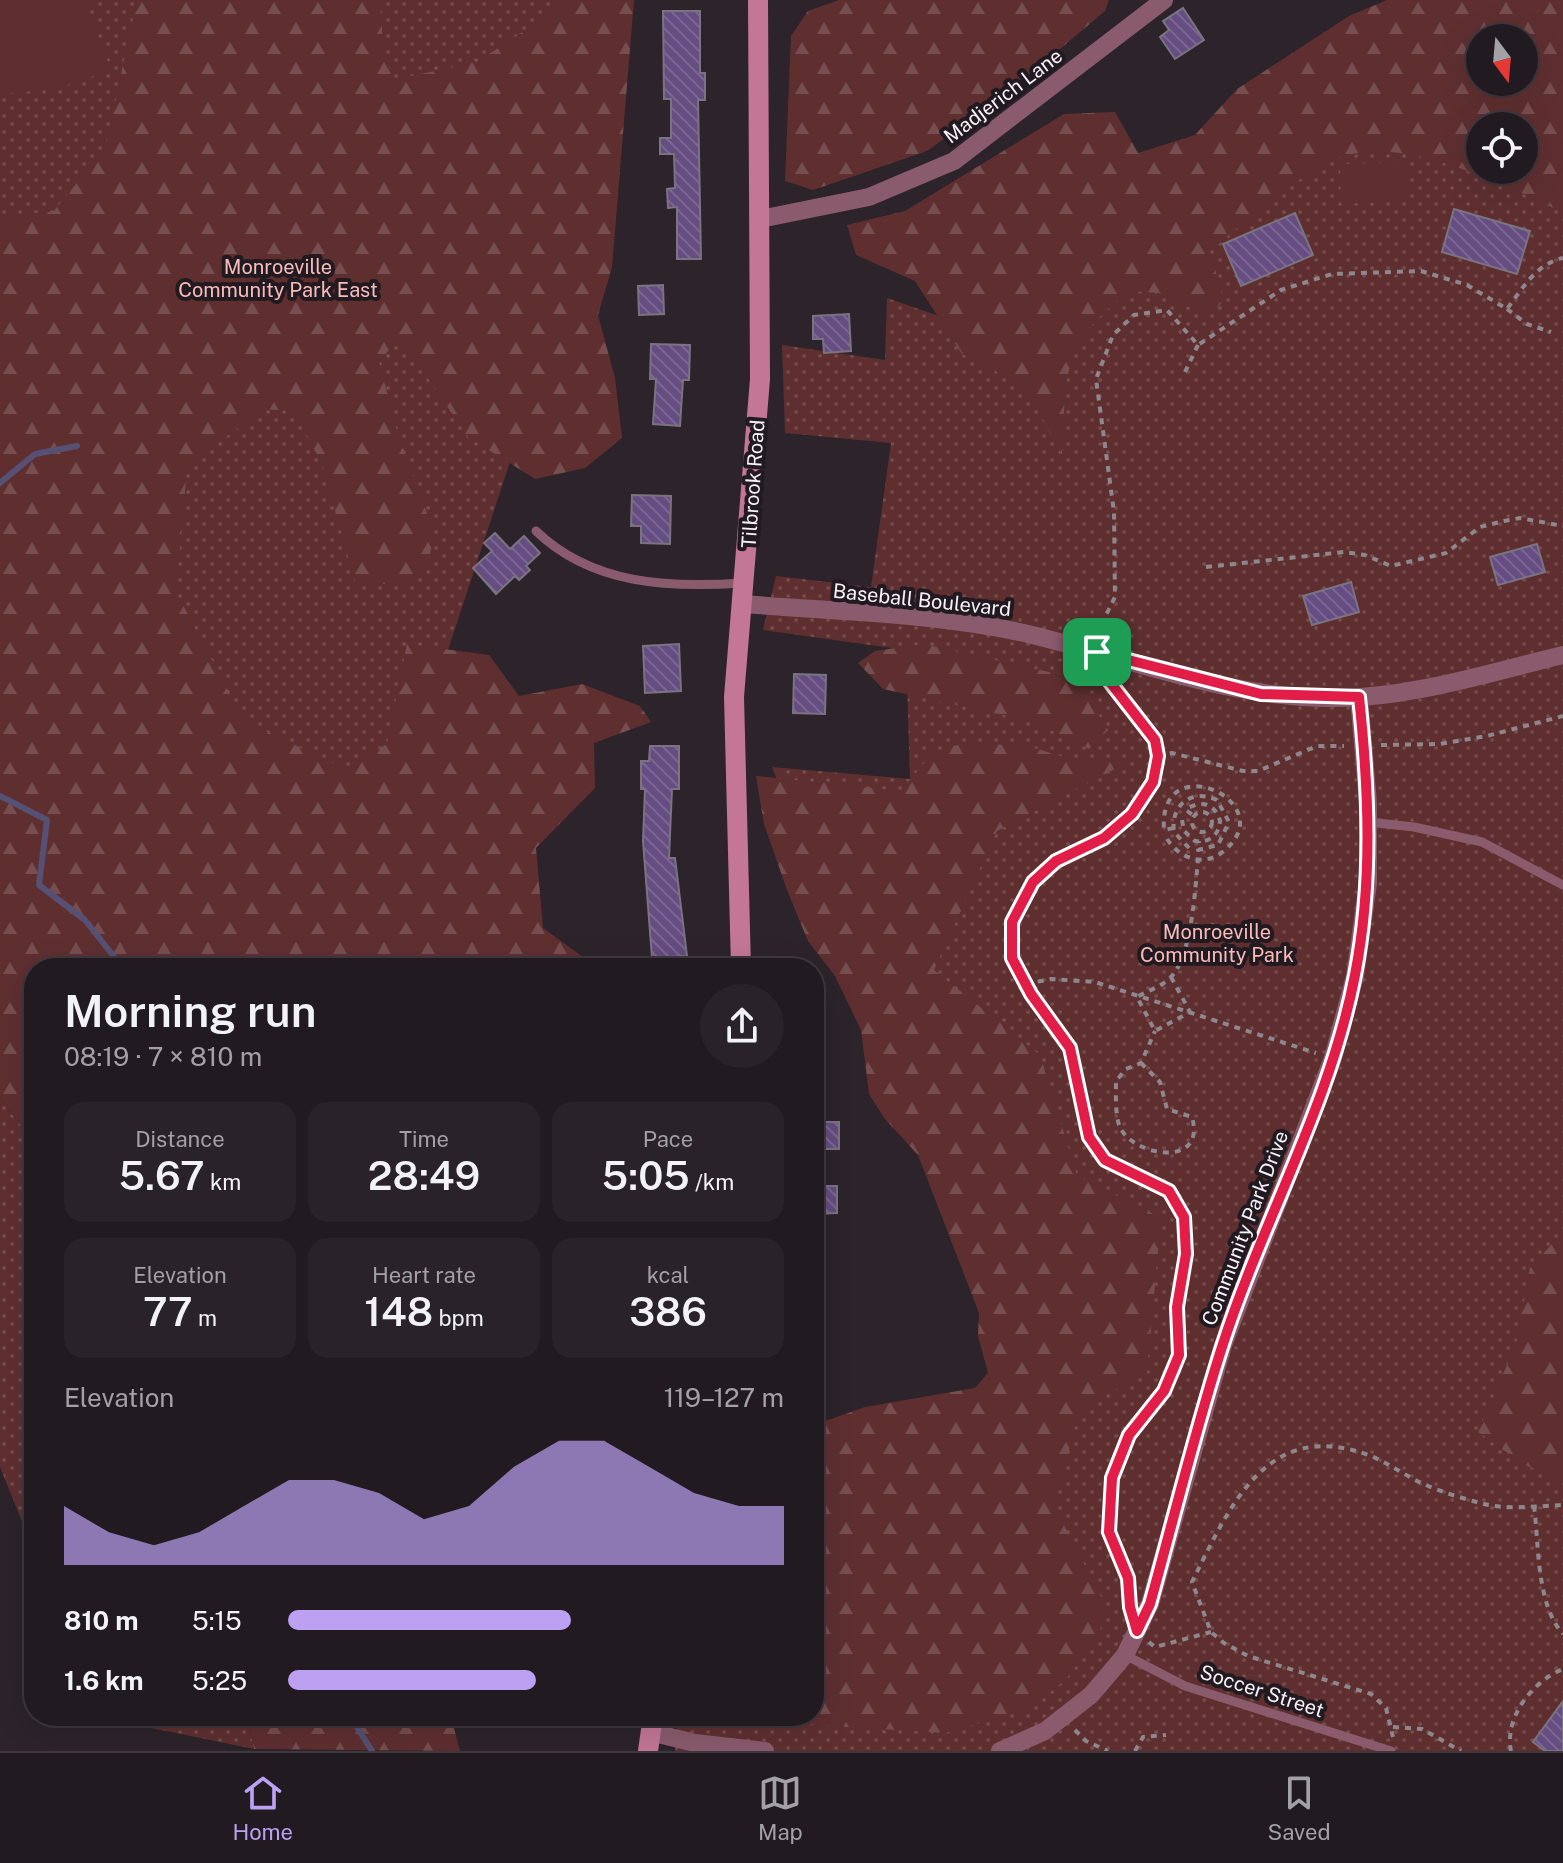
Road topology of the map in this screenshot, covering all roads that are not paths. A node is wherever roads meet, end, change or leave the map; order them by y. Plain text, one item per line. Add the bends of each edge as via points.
1 (758, 0) edge
2 (1164, 0) edge
3 (760, 219) junction
4 (536, 531) dead end
5 (746, 583) junction
6 (744, 604) junction
7 (1563, 655) edge
8 (1359, 697) junction
9 (1368, 822) junction
10 (1563, 885) edge
11 (741, 958) edge
12 (1125, 1655) junction
13 (650, 1733) edge
14 (765, 1751) edge
15 (1000, 1751) edge
16 (1392, 1751) edge

1 - 3 street, Tilbrook Road
2 - 3 street, Madjerich Lane via 954,161 869,197
3 - 5 street, Tilbrook Road via 760,379
4 - 5 lane via 553,548 599,572 650,582
5 - 6 street, Tilbrook Road
6 - 8 street, Baseball Boulevard via 940,620 1025,634 1261,694
6 - 11 street, Tilbrook Road via 734,697
7 - 8 street, Baseball Boulevard via 1436,686
8 - 9 street, Community Park Drive
9 - 10 lane via 1482,842
9 - 12 street, Community Park Drive via 1368,883 1355,976 1333,1058 1223,1345 1150,1604
12 - 15 street, Community Park Drive via 1091,1695 1045,1731
12 - 16 lane, Soccer Street via 1185,1686
13 - 14 street

